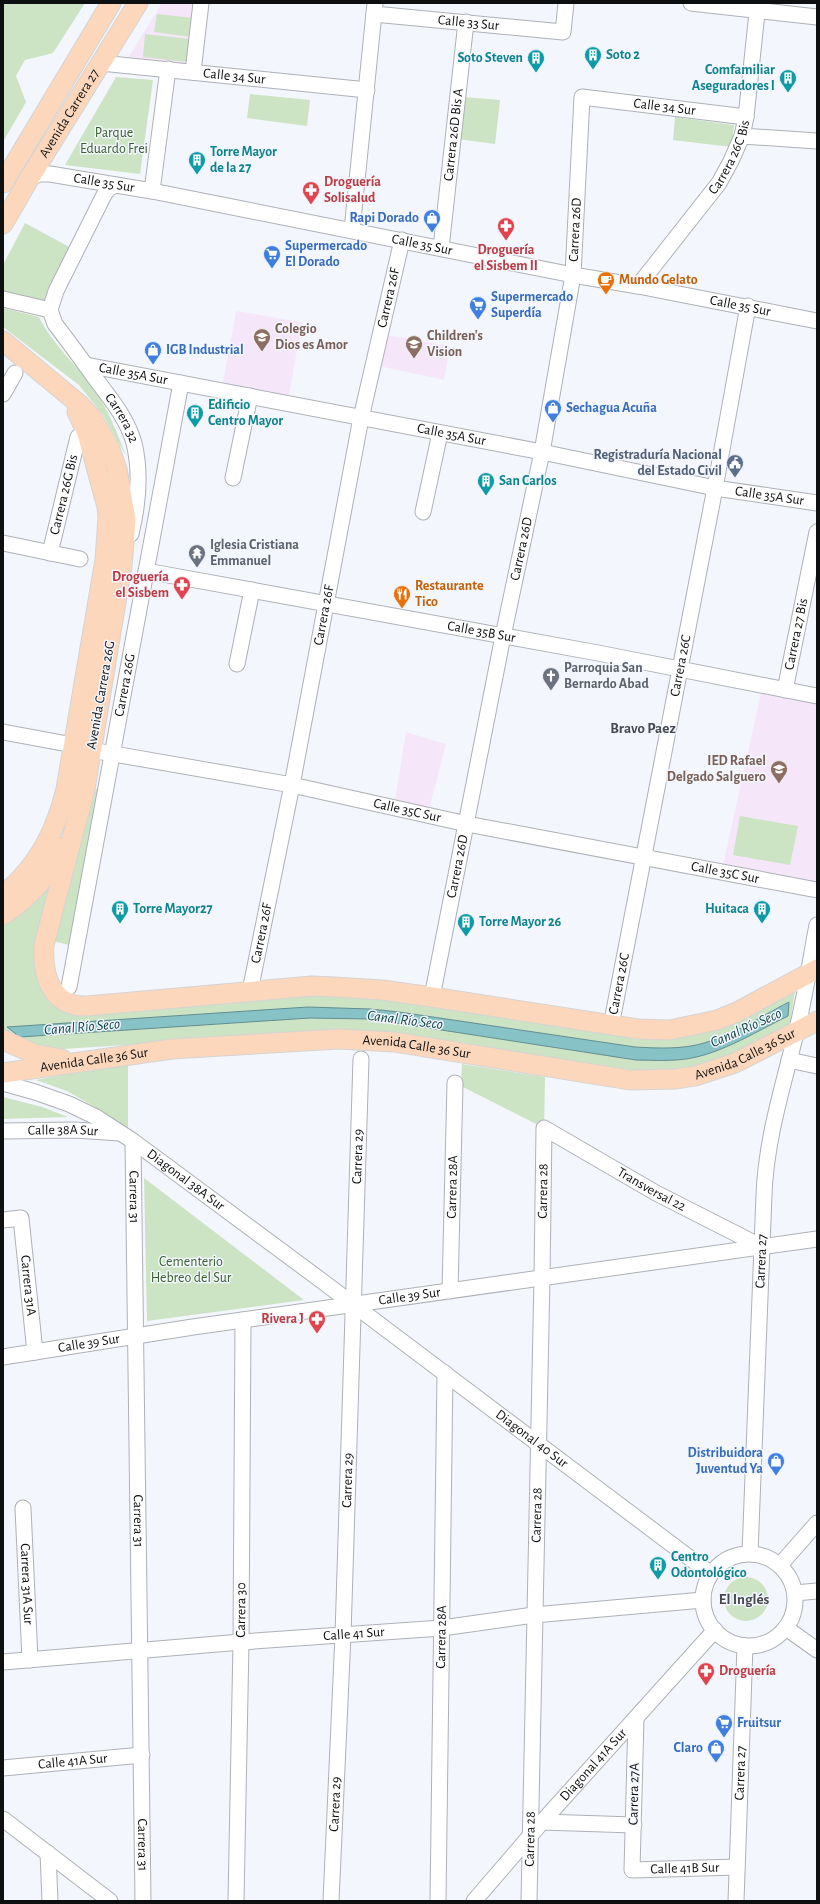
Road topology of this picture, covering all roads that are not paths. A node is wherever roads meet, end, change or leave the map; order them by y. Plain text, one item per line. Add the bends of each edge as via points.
1 (111, 3) edge
2 (138, 3) edge
3 (201, 3) edge
4 (566, 3) edge
5 (691, 3) edge
6 (758, 6) edge
7 (374, 8) edge
8 (817, 17) edge
9 (466, 22) junction
10 (101, 63) junction
11 (168, 69) junction
12 (193, 72) junction
13 (367, 90) junction
14 (582, 97) joint
15 (746, 116) junction
16 (742, 136) junction
17 (817, 141) edge
18 (9, 168) edge
19 (28, 179) junction
20 (3, 182) edge
21 (116, 185) junction
22 (152, 191) junction
23 (3, 224) edge
24 (352, 230) junction
25 (402, 240) junction
26 (441, 248) junction
27 (573, 275) junction
28 (638, 286) junction
29 (3, 298) edge
30 (748, 306) junction
31 (50, 310) junction
32 (816, 317) edge
33 (3, 342) edge
34 (86, 365) junction
35 (15, 372) dead end
36 (181, 383) junction
37 (65, 393) junction
38 (3, 394) edge
39 (250, 396) junction
40 (361, 418) junction
41 (440, 432) junction
42 (78, 437) dead end
43 (542, 452) junction
44 (233, 478) dead end
45 (715, 488) junction
46 (817, 503) edge
47 (423, 512) dead end
48 (817, 532) edge
49 (3, 543) edge
50 (50, 553) junction
51 (80, 559) dead end
52 (122, 566) junction
53 (146, 571) junction
54 (252, 590) junction
55 (326, 604) junction
56 (503, 636) junction
57 (237, 664) dead end
58 (680, 669) junction
59 (785, 690) junction
60 (817, 696) edge
61 (3, 732) edge
62 (82, 748) junction
63 (113, 754) junction
64 (292, 784) junction
65 (76, 824) junction
66 (467, 824) junction
67 (644, 858) junction
68 (817, 890) edge
69 (3, 895) edge
70 (3, 915) edge
71 (817, 925) edge
72 (810, 977) edge
73 (250, 991) junction
74 (68, 995) junction
75 (432, 997) junction
76 (805, 1023) edge
77 (611, 1026) junction
78 (3, 1040) edge
79 (361, 1059) dead end
80 (789, 1060) junction
81 (81, 1061) junction
82 (817, 1066) edge
83 (3, 1073) edge
84 (455, 1082) dead end
85 (3, 1083) edge
86 (544, 1128) joint
87 (3, 1131) edge
88 (128, 1137) junction
89 (3, 1220) edge
90 (817, 1239) edge
91 (762, 1247) junction
92 (542, 1278) junction
93 (450, 1291) junction
94 (353, 1304) junction
95 (243, 1320) junction
96 (136, 1336) junction
97 (35, 1352) junction
98 (3, 1357) edge
99 (445, 1373) junction
100 (538, 1444) junction
101 (23, 1508) dead end
102 (817, 1523) edge
103 (750, 1553) junction
104 (780, 1565) junction
105 (711, 1574) junction
106 (817, 1590) edge
107 (795, 1592) junction
108 (703, 1600) junction
109 (534, 1615) junction
110 (442, 1628) junction
111 (786, 1628) junction
112 (714, 1630) junction
113 (343, 1635) junction
114 (241, 1642) junction
115 (745, 1646) junction
116 (141, 1650) junction
117 (817, 1650) edge
118 (30, 1660) junction
119 (3, 1662) edge
120 (636, 1718) junction
121 (142, 1755) junction
122 (3, 1768) edge
123 (3, 1819) edge
124 (542, 1822) junction
125 (634, 1825) junction
126 (529, 1837) junction
127 (48, 1853) junction
128 (737, 1867) junction
129 (632, 1870) joint
130 (50, 1901) edge
131 (110, 1901) edge
132 (143, 1901) edge
133 (236, 1901) edge
134 (331, 1901) edge
135 (438, 1901) edge
136 (474, 1901) edge
137 (529, 1901) edge
138 (736, 1901) edge

1 - 18 main road, Avenida Carrera 27
2 - 10 main road, Avenida Carrera 27
3 - 12 street
4 - 9 street, Calle 33 Sur via 563,32
5 - 6 street
6 - 8 street
6 - 15 street, Carrera 26C Bis
7 - 9 street, Calle 33 Sur
7 - 13 street
9 - 26 street, Carrera 26D Bis A
10 - 11 street, Calle 34 Sur
10 - 19 main road, Avenida Carrera 27
11 - 12 street, Calle 34 Sur
11 - 22 street
12 - 13 street, Calle 34 Sur
13 - 24 street
14 - 15 street, Calle 34 Sur
14 - 27 street, Carrera 26D
15 - 16 street, Carrera 26C Bis
16 - 17 street
16 - 28 street, Carrera 26C Bis via 719,183
18 - 20 main road, Avenida Carrera 27
19 - 21 street, Calle 35 Sur via 39,174 50,174
19 - 23 main road, Avenida Carrera 27
21 - 22 street, Calle 35 Sur
21 - 31 street via 108,189 104,195 56,291
22 - 24 street, Calle 35 Sur
24 - 25 street, Calle 35 Sur
25 - 26 street, Calle 35 Sur
25 - 40 street, Carrera 26F
26 - 27 street, Calle 35 Sur
27 - 28 street, Calle 35 Sur
27 - 43 street, Carrera 26D
28 - 30 street, Calle 35 Sur
29 - 31 street
30 - 32 street, Calle 35 Sur
30 - 45 street, Carrera 26C
31 - 34 street, Carrera 32 via 55,324
33 - 37 main road, Avenida Carrera 26G
34 - 36 street, Calle 35A Sur
34 - 52 street, Carrera 32 via 121,414 136,455 138,484 134,521
35 - 38 street
36 - 39 street, Calle 35A Sur
36 - 53 street, Carrera 26G
37 - 52 main road, Avenida Carrera 26G via 92,418 109,446 126,520
37 - 62 main road, Avenida Carrera 26G via 80,416 87,434 108,517
39 - 40 street, Calle 35A Sur
39 - 44 street
40 - 41 street, Calle 35A Sur
40 - 55 street, Carrera 26F
41 - 43 street, Calle 35A Sur
41 - 47 street
42 - 50 street, Carrera 26G Bis
43 - 45 street, Calle 35A Sur
43 - 56 street, Carrera 26D
45 - 46 street, Calle 35A Sur
45 - 58 street, Carrera 26C
48 - 59 street, Carrera 27 Bis
49 - 50 street
50 - 51 street
52 - 62 main road, Avenida Carrera 26G
53 - 54 street, Calle 35B Sur
53 - 63 street, Carrera 26G
54 - 55 street, Calle 35B Sur
54 - 57 street
55 - 56 street, Calle 35B Sur
55 - 64 street, Carrera 26F
56 - 58 street, Calle 35B Sur
56 - 66 street, Carrera 26D
58 - 59 street, Calle 35B Sur
58 - 67 street, Carrera 26C
59 - 60 street, Calle 35B Sur
61 - 62 street, Calle 35C Sur
62 - 63 street, Calle 35C Sur
62 - 65 main road, Avenida Carrera 26G
62 - 69 main road, Avenida Carrera 26G via 61,811 44,850
63 - 64 street, Calle 35C Sur
63 - 74 street, Carrera 26G
64 - 66 street, Calle 35C Sur
64 - 73 street, Carrera 26F
65 - 70 main road via 49,871 31,891
65 - 74 main road, Avenida Carrera 26G via 48,927 43,956 50,987
66 - 67 street, Calle 35C Sur
66 - 75 street, Carrera 26D
67 - 68 street, Calle 35C Sur
67 - 77 street, Carrera 26C
71 - 72 street, Carrera 27
72 - 76 street, Carrera 27
72 - 77 main road via 737,1012 701,1025 654,1030
73 - 74 main road via 87,1006 79,1006
73 - 75 main road via 312,986 382,990
75 - 77 main road
76 - 80 street, Carrera 27
76 - 81 main road, Avenida Calle 36 Sur via 735,1063 714,1071 695,1076 653,1080 610,1077 363,1039 316,1039 179,1048
78 - 81 main road via 35,1054
79 - 94 street, Carrera 29
80 - 82 street
80 - 91 street, Carrera 27 via 767,1156
81 - 83 main road, Avenida Calle 36 Sur
84 - 93 street, Carrera 28A
85 - 88 street, Diagonal 38A Sur via 68,1104 96,1117
86 - 91 street, Transversal 22 via 656,1192
86 - 92 street, Carrera 28
87 - 88 street, Calle 38A Sur via 75,1130
88 - 94 street, Diagonal 38A Sur
88 - 96 street, Carrera 31
89 - 97 street, Carrera 31A via 21,1218
90 - 91 street, Calle 39 Sur
91 - 92 street, Calle 39 Sur
91 - 103 street, Carrera 27
92 - 93 street, Calle 39 Sur
92 - 100 street, Carrera 28
93 - 94 street, Calle 39 Sur
94 - 95 street, Calle 39 Sur
94 - 99 street, Diagonal 40 Sur
94 - 113 street, Carrera 29
95 - 96 street, Calle 39 Sur
95 - 114 street, Carrera 30
96 - 97 street, Calle 39 Sur
96 - 116 street, Carrera 31
97 - 98 street, Calle 39 Sur
99 - 100 street, Diagonal 40 Sur
99 - 110 street, Carrera 28A
100 - 105 street, Diagonal 40 Sur
100 - 109 street, Carrera 28
101 - 118 street, Carrera 31A Sur
102 - 104 street
103 - 104 street via 771,1558
103 - 105 street via 735,1556 721,1563
104 - 107 street via 790,1577
105 - 108 street via 706,1582
106 - 107 street
107 - 111 street via 792,1617
108 - 109 street, Calle 41 Sur
108 - 112 street via 706,1616
109 - 110 street, Calle 41 Sur
109 - 126 street, Carrera 28
110 - 113 street, Calle 41 Sur
110 - 135 street, Carrera 28A
111 - 115 street via 768,1642 757,1646
111 - 117 street
112 - 115 street via 728,1641
112 - 120 street, Diagonal 41A Sur
113 - 114 street, Calle 41 Sur
113 - 134 street, Carrera 29
114 - 116 street, Calle 41 Sur
114 - 133 street, Carrera 30
115 - 128 street, Carrera 27
116 - 118 street, Calle 41 Sur
116 - 121 street, Carrera 31
118 - 119 street, Calle 41 Sur
120 - 124 street, Diagonal 41A Sur
120 - 125 street, Carrera 27A
121 - 122 street, Calle 41A Sur
121 - 132 street, Carrera 31
123 - 127 street
124 - 125 street
124 - 126 street, Diagonal 41A Sur
125 - 129 street, Carrera 27A
126 - 136 street, Diagonal 41A Sur
126 - 137 street, Carrera 28
127 - 130 street
127 - 131 street
128 - 129 street, Calle 41B Sur
128 - 138 street, Carrera 27

